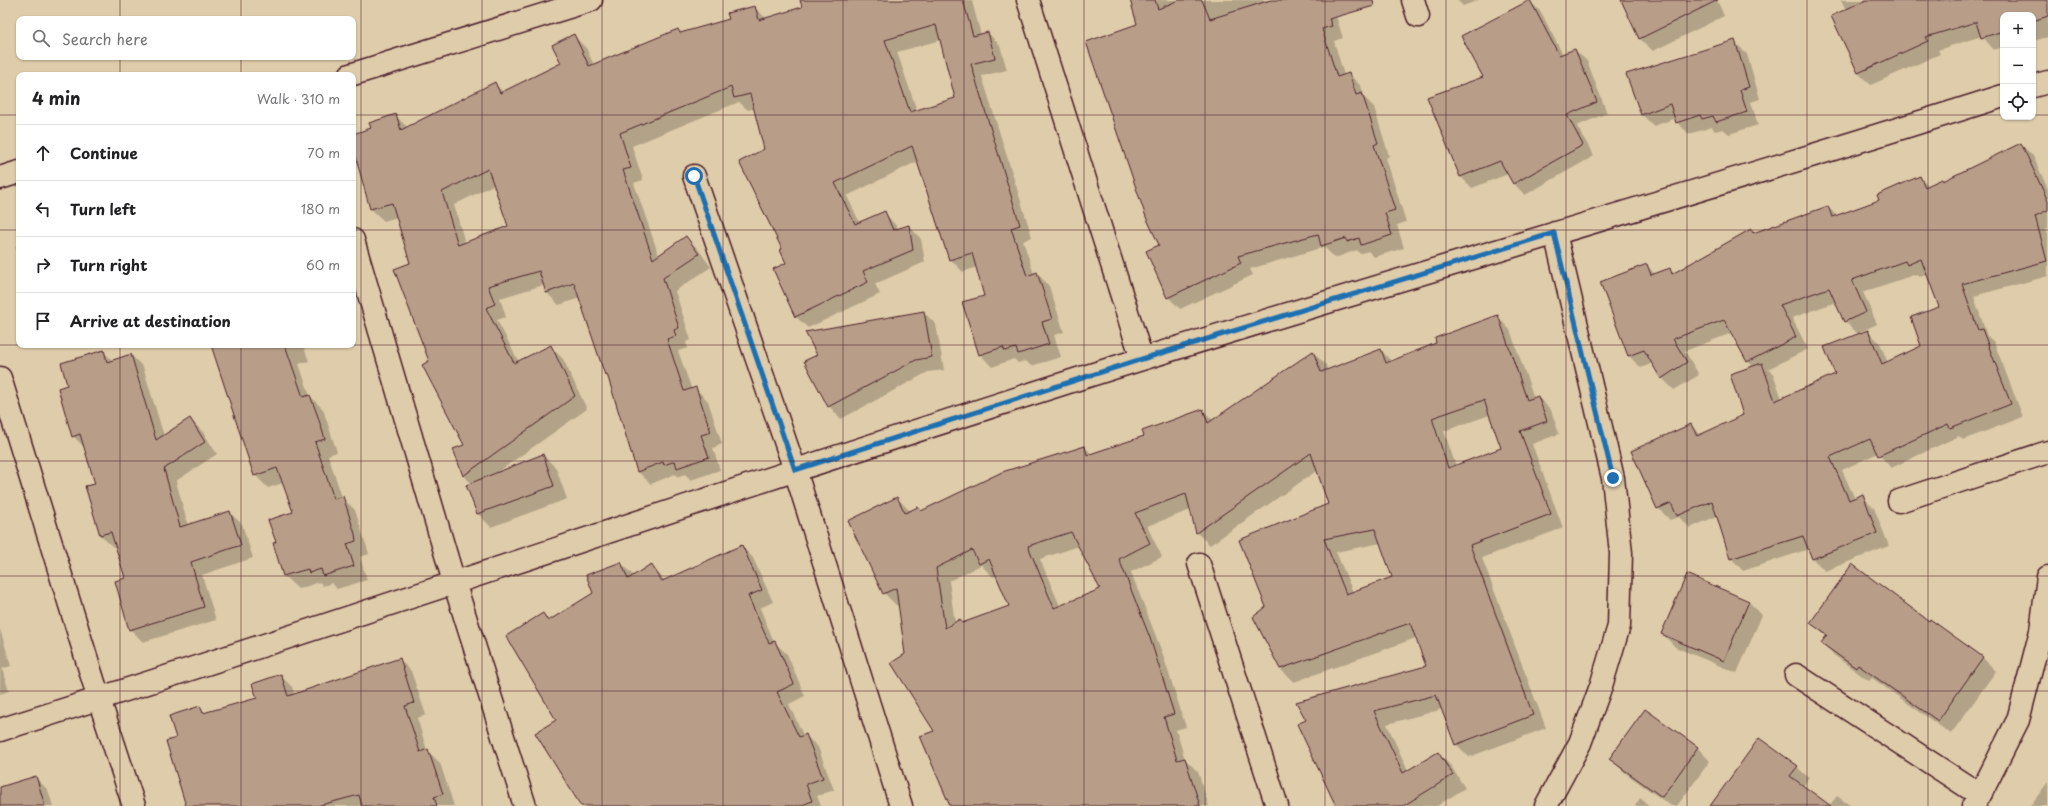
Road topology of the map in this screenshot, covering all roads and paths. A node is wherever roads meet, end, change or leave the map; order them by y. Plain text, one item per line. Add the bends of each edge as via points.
1 (590, 0) edge
2 (1028, 0) edge
3 (356, 73) edge
4 (2048, 82) edge
5 (2036, 85) edge
6 (2000, 97) edge
7 (16, 173) edge
8 (694, 176) dead end
9 (0, 178) edge
10 (1554, 233) junction
11 (356, 250) edge
12 (1142, 359) junction
13 (0, 378) edge
14 (2048, 452) edge
15 (795, 470) junction
16 (1899, 501) dead end
17 (1199, 564) dead end
18 (2048, 577) edge
19 (454, 582) junction
20 (1796, 675) dead end
21 (99, 699) junction
22 (0, 730) edge
23 (1977, 800) edge
24 (134, 806) edge
25 (525, 806) edge
26 (901, 806) edge
27 (1277, 806) edge
28 (1546, 806) edge

1 - 3 street
2 - 12 street
4 - 5 street
6 - 10 street via 1847,146
7 - 9 street
8 - 15 street
10 - 12 street
10 - 28 street via 1613,478 1621,553 1619,626 1580,743
11 - 19 street
12 - 15 street
13 - 21 street
14 - 16 street
15 - 19 street
15 - 26 street
17 - 27 street
18 - 23 street via 2041,631 2018,720
19 - 21 street
19 - 25 street
20 - 23 street
21 - 22 street
21 - 24 street

